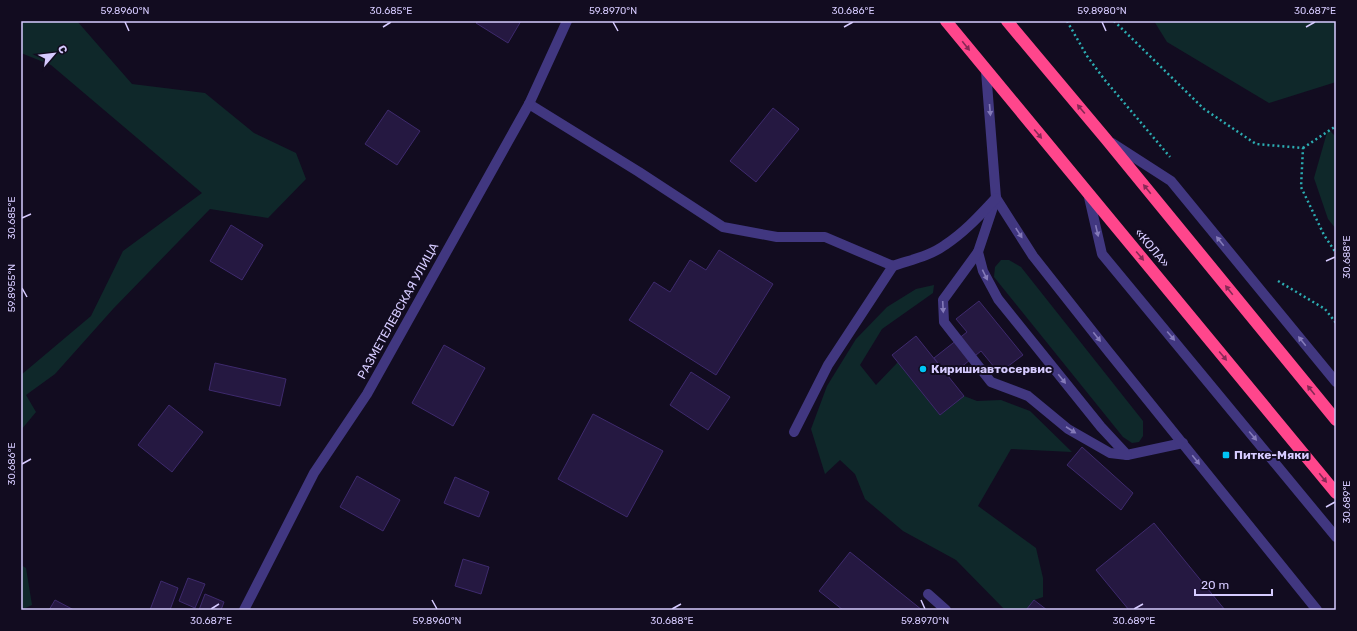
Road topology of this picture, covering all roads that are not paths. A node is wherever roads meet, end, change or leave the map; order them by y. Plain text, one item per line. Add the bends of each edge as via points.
1 (567, 21) edge
2 (946, 21) edge
3 (1007, 21) edge
4 (986, 71) junction
5 (529, 104) junction
6 (1106, 139) junction
7 (1088, 193) junction
8 (996, 198) junction
9 (978, 252) junction
10 (893, 266) junction
11 (1336, 382) edge
12 (1336, 420) edge
13 (794, 432) dead end
14 (1183, 443) junction
15 (1127, 455) junction
16 (1336, 493) edge
17 (1336, 537) edge
18 (928, 594) dead end
19 (244, 610) edge
20 (946, 610) edge
21 (1317, 610) edge

1 - 5 street, РАЗМЕТЕЛЕВСКАЯ УЛИЦА
2 -> 4 highway, «КОЛА»
6 -> 3 highway
4 -> 7 highway, «КОЛА»
4 -> 8 street
5 - 10 street via 724,227 777,237 825,237
5 - 19 street, РАЗМЕТЕЛЕВСКАЯ УЛИЦА via 367,394 314,473
11 -> 6 street via 1171,181
12 -> 6 highway
7 -> 16 highway, «КОЛА»
7 -> 17 street via 1102,254
8 - 9 street
8 - 10 street via 945,246 925,256
8 -> 14 street via 1033,256
9 -> 15 street via 983,271 998,299 1101,427
9 -> 15 street via 943,300 944,322 991,382 1028,396 1068,429 1110,453
10 - 13 street via 828,365
14 - 15 street
14 -> 21 street
18 - 20 street

